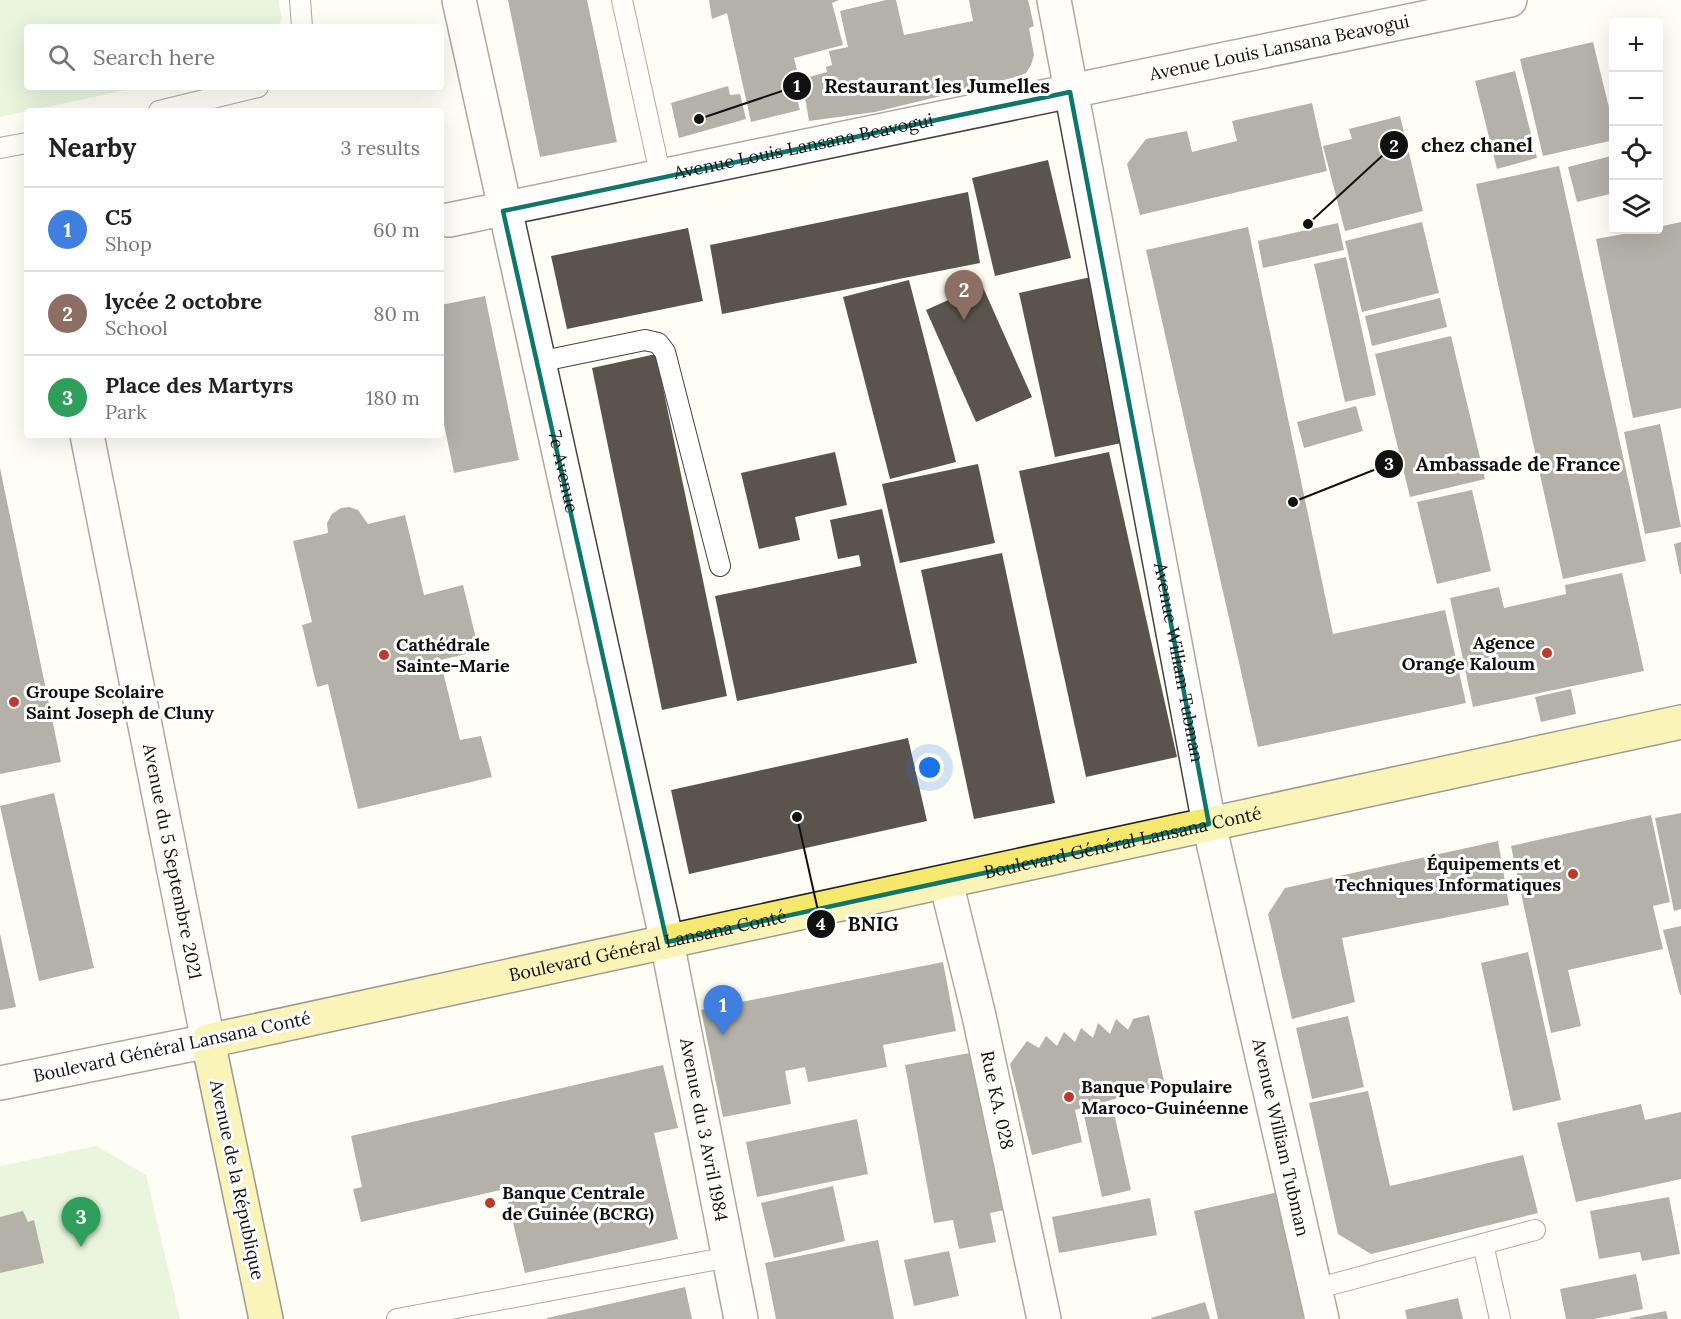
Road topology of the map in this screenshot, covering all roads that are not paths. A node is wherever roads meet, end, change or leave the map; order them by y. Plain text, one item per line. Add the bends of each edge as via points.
1 (300, 0) edge
2 (459, 0) edge
3 (622, 0) edge
4 (1054, 0) edge
5 (1510, 0) edge
6 (302, 24) edge
7 (246, 90) edge
8 (1070, 92) junction
9 (171, 108) edge
10 (24, 144) edge
11 (0, 148) edge
12 (661, 178) junction
13 (503, 211) junction
14 (449, 220) dead end
15 (538, 362) junction
16 (88, 438) edge
17 (720, 566) dead end
18 (1681, 722) edge
19 (1209, 825) junction
20 (946, 882) junction
21 (667, 942) junction
22 (208, 1041) junction
23 (0, 1083) edge
24 (1535, 1230) dead end
25 (1483, 1244) junction
26 (729, 1257) junction
27 (1318, 1304) edge
28 (266, 1319) edge
29 (397, 1319) edge
30 (741, 1319) edge
31 (1044, 1319) edge
32 (1500, 1319) edge

1 - 6 lane
2 - 13 street, 7e Avenue
3 - 12 lane
4 - 8 street, Avenue William Tubman
5 - 8 street, Avenue Louis Lansana Beavogui
7 - 9 lane
8 - 12 street, Avenue Louis Lansana Beavogui
8 - 19 street, Avenue William Tubman
10 - 11 lane
12 - 13 street, Avenue Louis Lansana Beavogui
13 - 14 street, Avenue Louis Lansana Beavogui
13 - 15 street, 7e Avenue
15 - 17 lane via 645,340 658,343 665,352
15 - 21 street, 7e Avenue
16 - 22 street, Avenue du 5 Septembre 2021
18 - 19 main road, Boulevard Général Lansana Conté
19 - 20 main road, Boulevard Général Lansana Conté
19 - 27 street, Avenue William Tubman
20 - 21 main road, Boulevard Général Lansana Conté
20 - 31 street, Rue KA. 028
21 - 22 main road, Boulevard Général Lansana Conté
21 - 26 street, Avenue du 3 Avril 1984
22 - 23 street, Boulevard Général Lansana Conté
22 - 28 main road, Avenue de la République
24 - 25 lane
25 - 27 lane
25 - 32 lane
26 - 29 lane
26 - 30 street, Avenue du 3 Avril 1984

